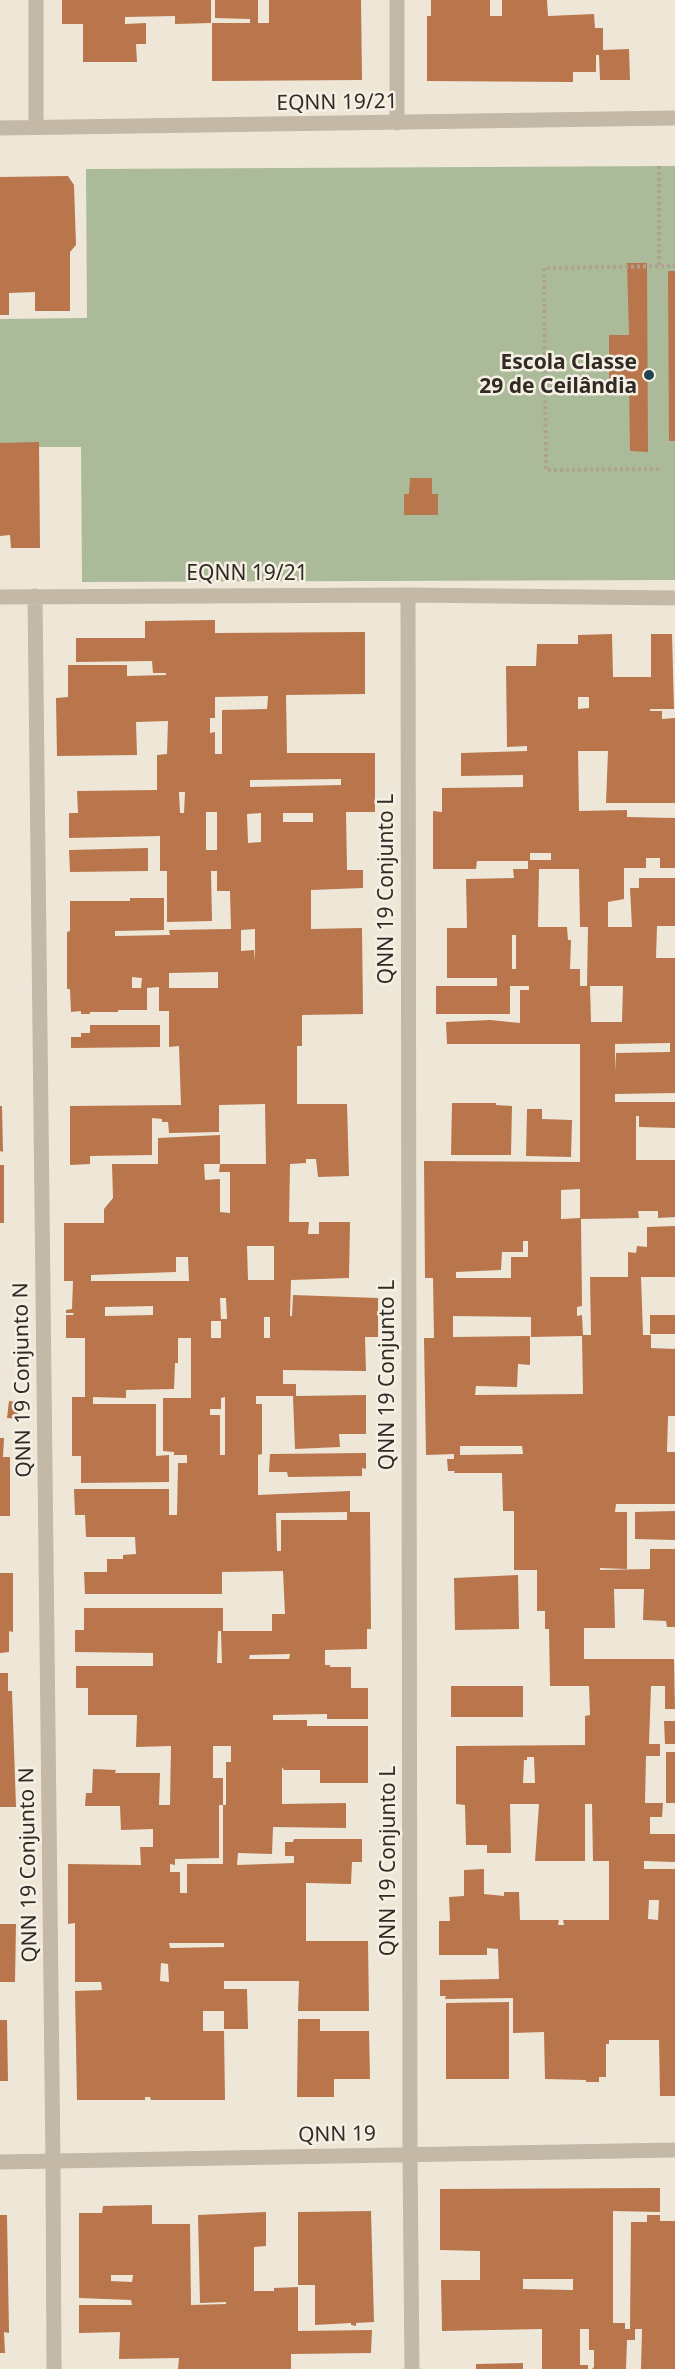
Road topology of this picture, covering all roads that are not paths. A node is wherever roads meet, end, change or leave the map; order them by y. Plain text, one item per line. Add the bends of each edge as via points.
1 (36, 0) edge
2 (397, 0) edge
3 (675, 118) edge
4 (397, 123) junction
5 (36, 127) junction
6 (0, 128) edge
7 (408, 595) junction
8 (35, 596) junction
9 (0, 597) edge
10 (675, 598) edge
11 (675, 2150) edge
12 (410, 2155) junction
13 (0, 2162) edge
14 (53, 2163) junction
15 (54, 2369) edge
16 (412, 2369) edge

1 - 5 street
2 - 4 street
3 - 4 street, EQNN 19/21
4 - 5 street, EQNN 19/21
5 - 6 street, EQNN 19/21
7 - 8 street, EQNN 19/21
7 - 10 street, EQNN 19/21
7 - 12 street, QNN 19 Conjunto L
8 - 9 street, EQNN 19/21
8 - 14 street, QNN 19 Conjunto N
11 - 12 street, QNN 19
12 - 14 street, QNN 19
12 - 16 street, QNN 19 Conjunto L
13 - 14 street, QNN 19
14 - 15 street, QNN 19 Conjunto N

